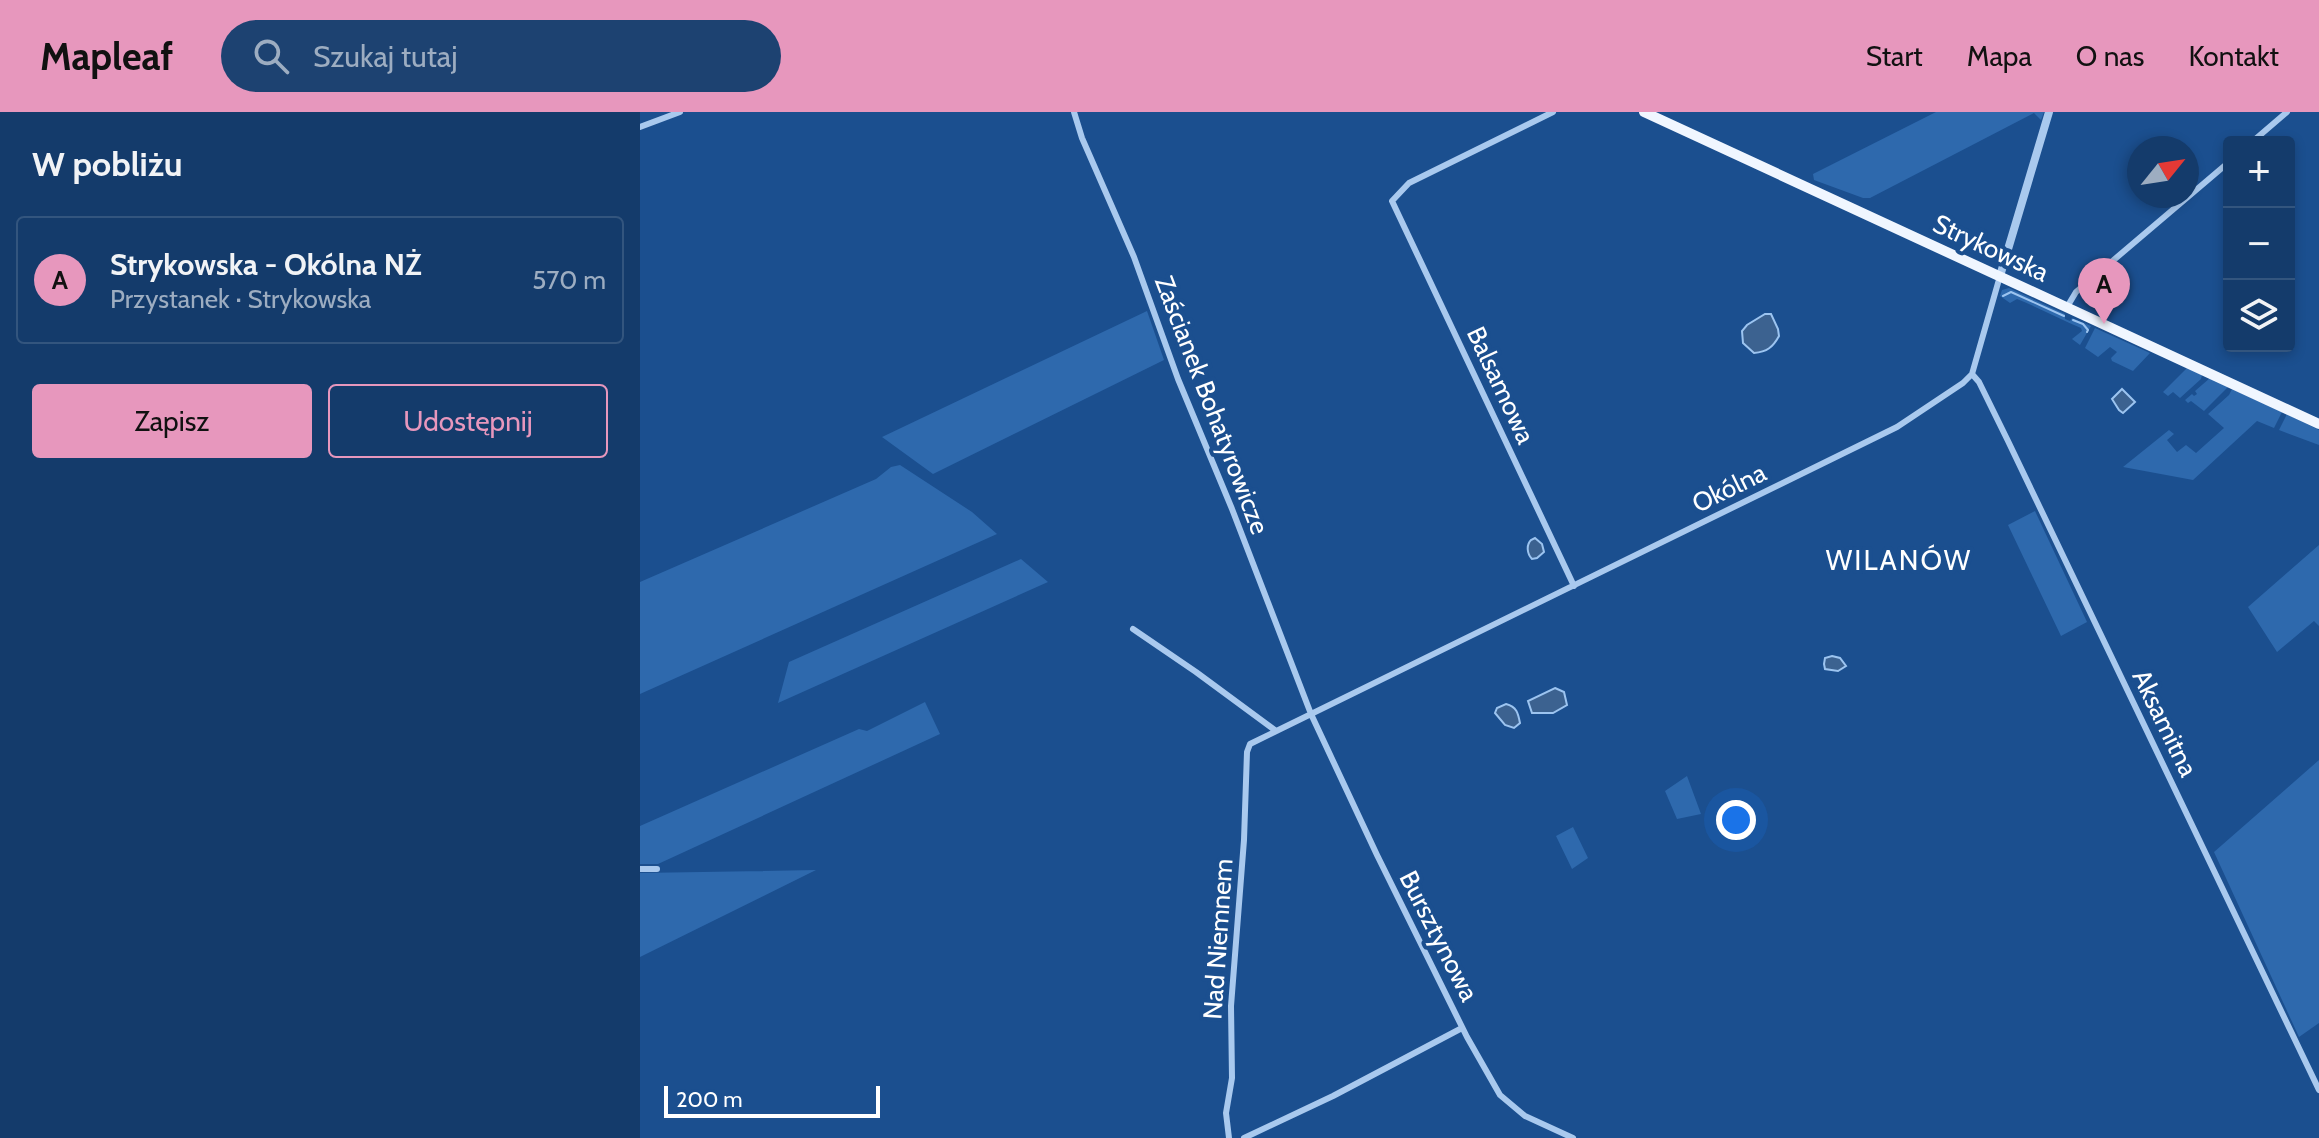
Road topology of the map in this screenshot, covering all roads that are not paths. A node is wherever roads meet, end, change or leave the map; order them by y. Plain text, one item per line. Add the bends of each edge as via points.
1 (680, 112) edge
2 (1074, 112) edge
3 (1553, 112) edge
4 (1644, 112) edge
5 (2049, 112) edge
6 (2287, 112) edge
7 (640, 127) edge
8 (2259, 136) edge
9 (2223, 167) edge
10 (2000, 276) junction
11 (2067, 307) junction
12 (1972, 374) junction
13 (2319, 424) edge
14 (1574, 586) junction
15 (1133, 629) dead end
16 (1311, 714) junction
17 (1276, 731) junction
18 (1250, 744) joint
19 (640, 869) edge
20 (657, 869) dead end
21 (1462, 1028) junction
22 (2319, 1090) edge
23 (1228, 1138) edge
24 (1244, 1138) edge
25 (1573, 1138) edge

1 - 7 street
2 - 16 street, Zaścianek Bohatyrowicze
3 - 14 street, Balsamowa via 1409,183 1392,201
4 - 10 main road, Strykowska
5 - 10 street
6 - 8 street
9 - 11 street via 2076,292
10 - 11 main road, Strykowska
10 - 12 street
11 - 13 main road, Strykowska
12 - 14 street, Okólna via 1897,427
12 - 22 street, Aksamitna
14 - 16 street, Okólna
15 - 17 street
16 - 17 street, Okólna
16 - 21 street, Bursztynowa
17 - 18 street, Okólna
18 - 23 street, Nad Niemnem via 1231,1006
19 - 20 street
21 - 24 street
21 - 25 street, Bursztynowa via 1506,1102

